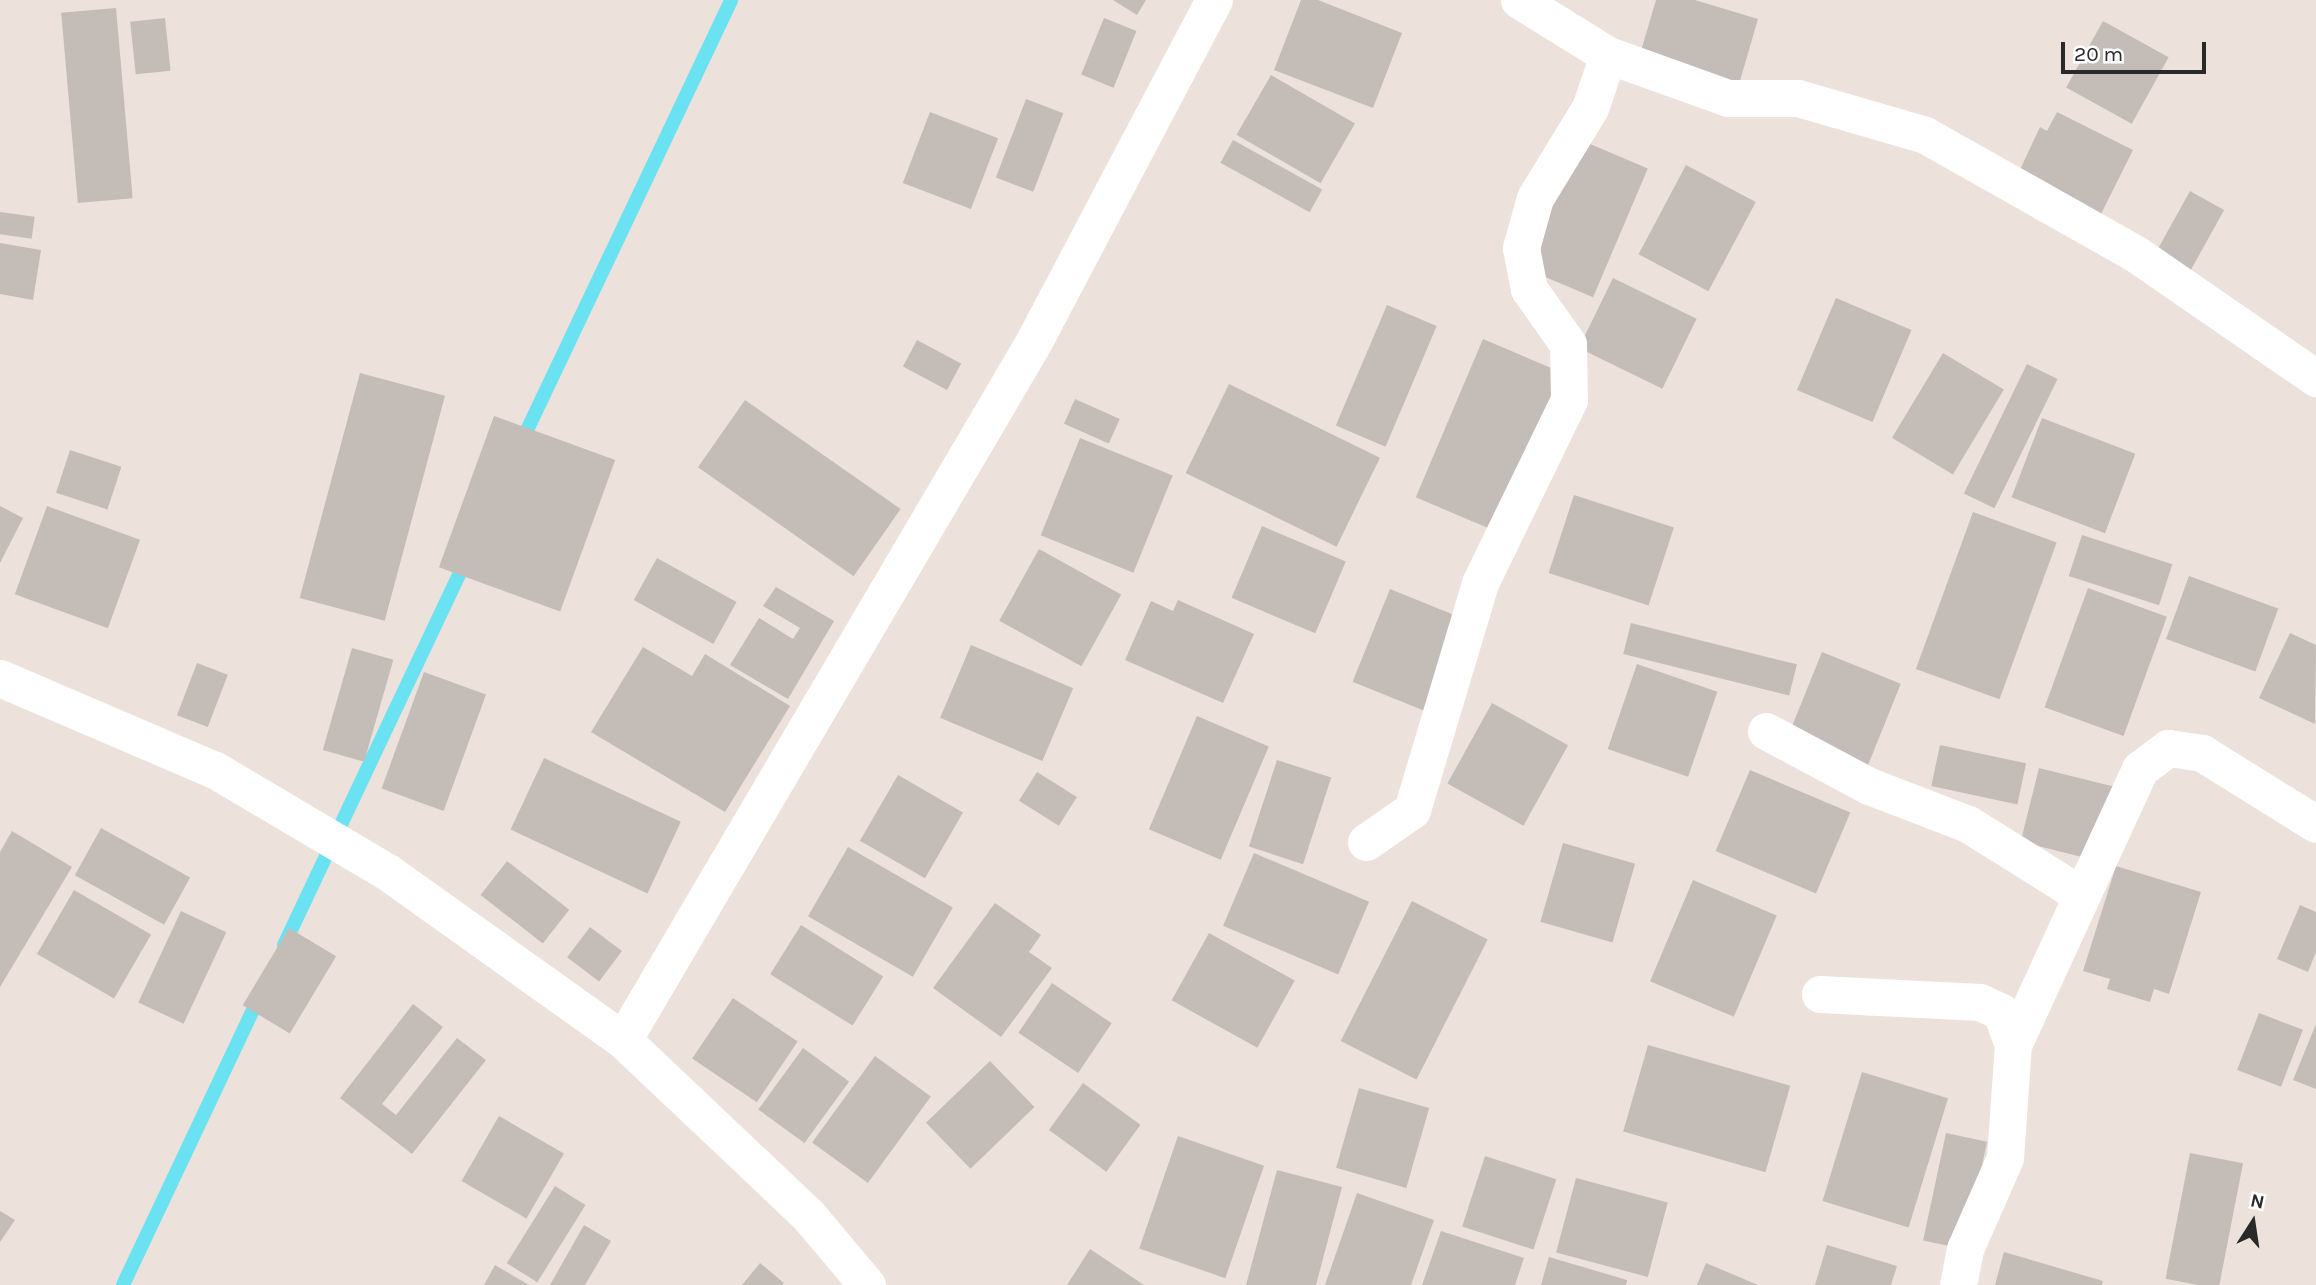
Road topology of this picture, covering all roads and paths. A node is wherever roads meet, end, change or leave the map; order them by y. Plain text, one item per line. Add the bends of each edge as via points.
1 (1214, 0) edge
2 (1519, 0) edge
3 (1608, 55) junction
4 (2316, 378) edge
5 (0, 678) edge
6 (1766, 731) dead end
7 (2316, 824) edge
8 (1366, 842) dead end
9 (2080, 894) junction
10 (1820, 994) dead end
11 (623, 1040) junction
12 (2013, 1045) junction
13 (867, 1285) edge
14 (1958, 1285) edge

1 - 11 street via 1033,343
2 - 3 street
3 - 4 street via 1728,98 1798,98 1925,135 2136,254
3 - 8 street via 1590,108 1535,198 1521,248 1529,289 1568,345 1569,400 1480,583 1412,810
5 - 11 street via 226,777 386,871
6 - 9 street via 1869,786 1968,824
7 - 9 street via 2202,753 2168,748 2140,769
9 - 12 street via 2057,960
10 - 12 street via 1980,1002 2001,1012
11 - 13 street via 808,1215
12 - 14 street via 2005,1158 1965,1250

